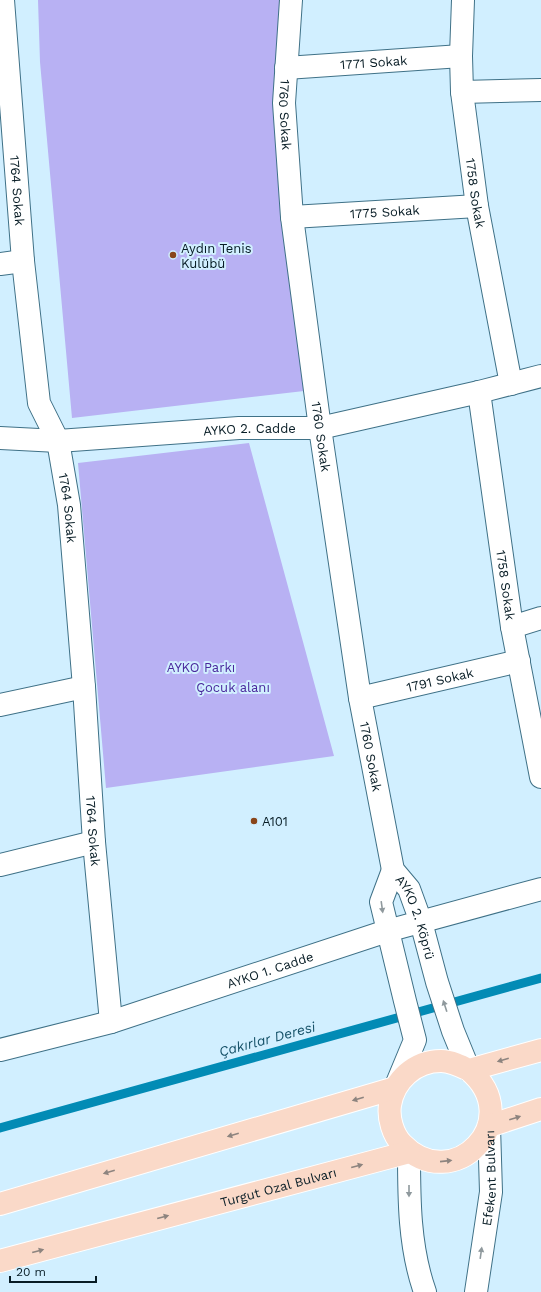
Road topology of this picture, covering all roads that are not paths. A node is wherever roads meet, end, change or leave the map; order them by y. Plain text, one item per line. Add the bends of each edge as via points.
1 (3, 0) edge
2 (291, 0) edge
3 (463, 0) edge
4 (461, 56) junction
5 (4, 67) edge
6 (286, 68) junction
7 (541, 90) edge
8 (462, 92) junction
9 (477, 206) junction
10 (292, 217) junction
11 (23, 261) junction
12 (0, 264) edge
13 (541, 376) edge
14 (511, 384) junction
15 (479, 392) junction
16 (320, 428) junction
17 (0, 438) edge
18 (58, 441) junction
19 (541, 618) edge
20 (512, 627) junction
21 (519, 661) junction
22 (84, 687) junction
23 (533, 692) edge
24 (360, 698) junction
25 (0, 705) edge
26 (541, 777) edge
27 (94, 842) junction
28 (0, 865) edge
29 (393, 870) junction
30 (541, 889) edge
31 (421, 922) junction
32 (387, 931) junction
33 (111, 1022) junction
34 (0, 1050) edge
35 (541, 1050) edge
36 (470, 1070) junction
37 (395, 1088) junction
38 (541, 1110) edge
39 (489, 1126) junction
40 (409, 1152) junction
41 (0, 1204) edge
42 (0, 1261) edge
43 (425, 1292) edge
44 (476, 1292) edge

1 - 5 street, 1764 Sokak
2 - 6 street, 1760 Sokak
3 - 4 street, 1758 Sokak
4 - 6 street, 1771 Sokak
4 - 8 street, 1758 Sokak
5 - 11 street, 1764 Sokak
6 - 10 street, 1760 Sokak via 284,103
7 - 8 street
8 - 9 street, 1758 Sokak
9 - 10 street, 1775 Sokak
9 - 14 street, 1758 Sokak
10 - 16 street, 1760 Sokak
11 - 12 street
11 - 18 street, 1764 Sokak via 39,403
13 - 14 street, AYKO 2. Cadde
14 - 15 street, AYKO 2. Cadde
15 - 16 street, AYKO 2. Cadde
15 - 20 street, 1758 Sokak
16 - 18 street, AYKO 2. Cadde via 239,428
16 - 24 street, 1760 Sokak
17 - 18 street, AYKO 2. Cadde
18 - 22 street, 1764 Sokak via 69,505
19 - 20 street
20 - 21 street, 1758 Sokak
21 - 23 street, 1758 Sokak
21 - 24 street, 1791 Sokak
22 - 25 street
22 - 27 street, 1764 Sokak
23 - 26 street, 1758 Sokak
24 - 29 street, 1760 Sokak
27 - 28 street
27 - 33 street, 1764 Sokak
29 - 31 street, AYKO 2. Köprü via 409,889
29 -> 32 street, AYKO 2. Köprü via 381,902
30 - 31 street, AYKO 1. Cadde
31 - 32 street, AYKO 1. Cadde
36 -> 31 street, AYKO 2. Köprü via 437,982
32 - 33 street, AYKO 1. Cadde
32 - 37 street, AYKO 2. Köprü via 415,1040
33 - 34 street, AYKO 1. Cadde
35 -> 36 main road
36 - 37 main road via 441,1061 426,1063 412,1069
36 - 39 main road, Efekent Bulvarı via 482,1083 489,1098
37 - 40 main road via 389,1109 391,1125 398,1140
37 -> 41 main road
39 -> 38 main road
40 -> 39 main road via 423,1159 438,1162 453,1160 467,1154 478,1144
44 -> 39 street, Efekent Bulvarı via 491,1192
42 -> 40 main road, Turgut Ozal Bulvarı
40 -> 43 street via 412,1236

